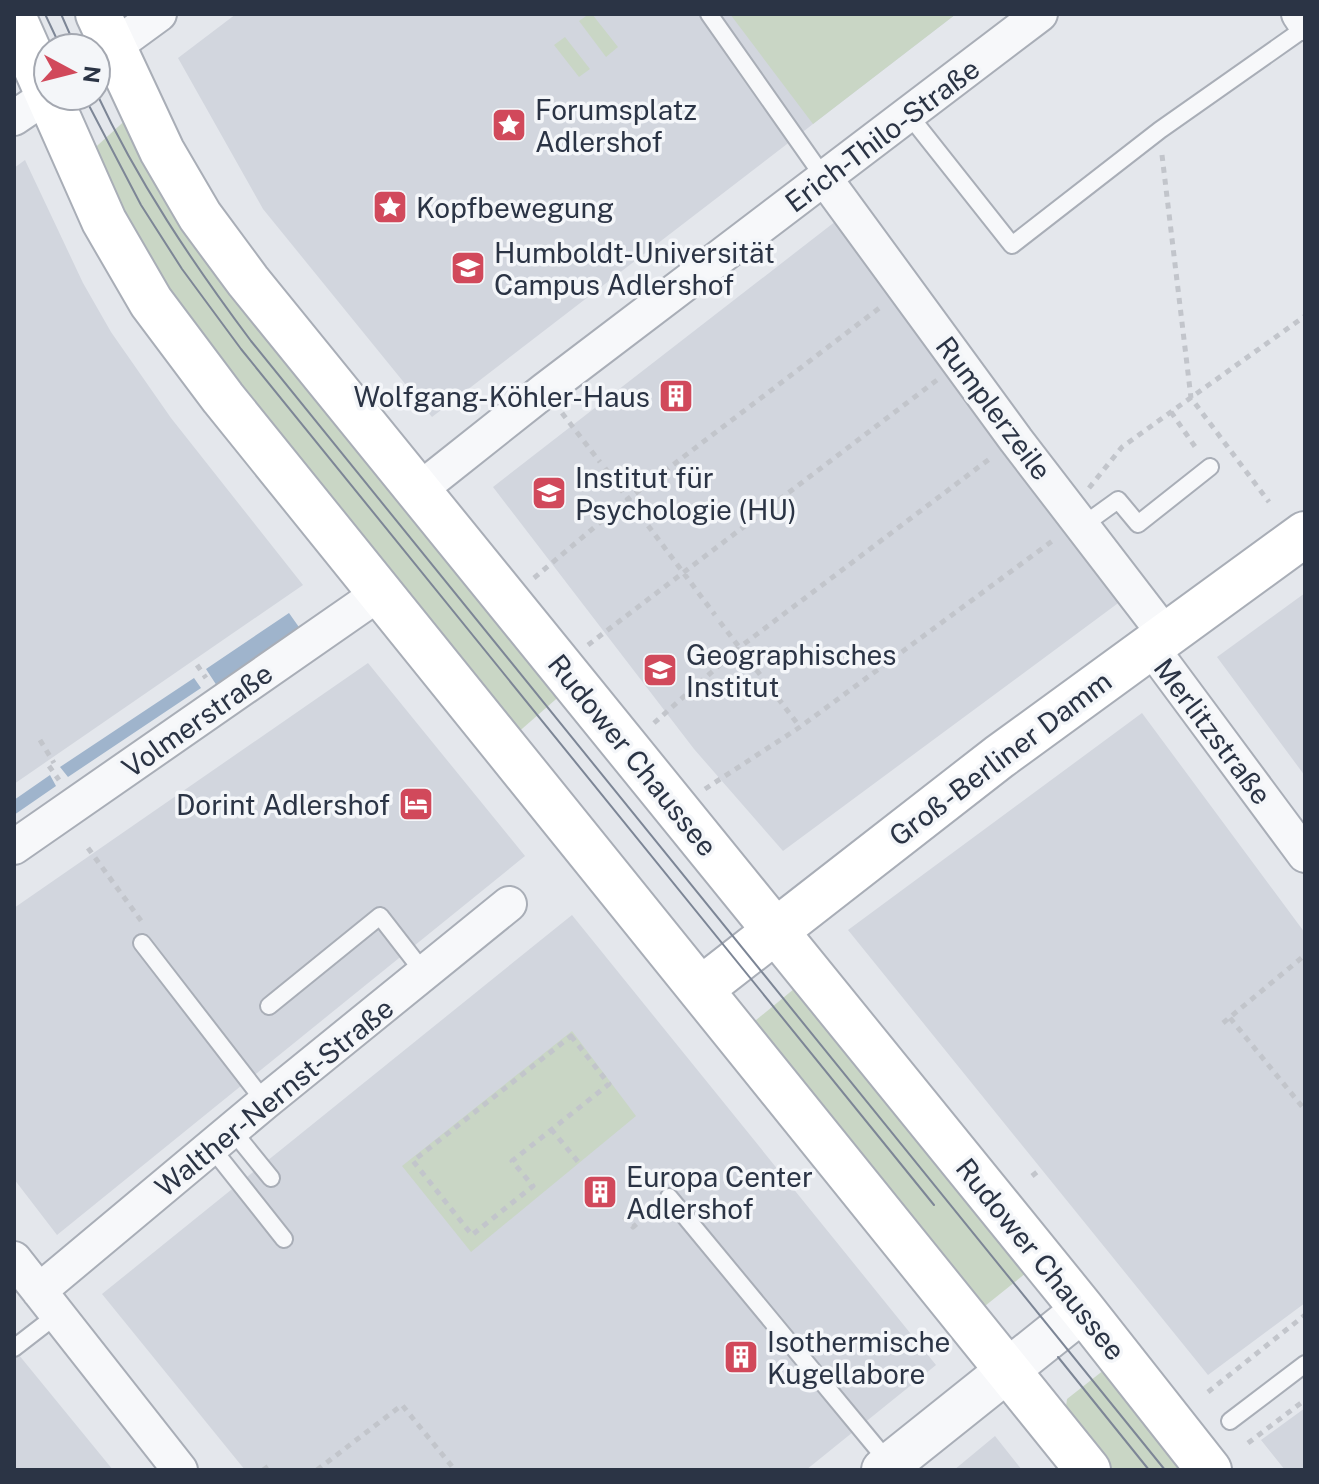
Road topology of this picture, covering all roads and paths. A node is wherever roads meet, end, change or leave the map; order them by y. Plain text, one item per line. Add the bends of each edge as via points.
1 (159, 14) edge
2 (709, 14) edge
3 (1040, 14) edge
4 (1299, 14) edge
5 (14, 18) edge
6 (1305, 25) edge
7 (112, 37) edge
8 (112, 58) edge
9 (32, 59) edge
10 (32, 106) edge
11 (56, 112) edge
12 (909, 115) junction
13 (14, 118) edge
14 (1160, 130) junction
15 (825, 179) junction
16 (905, 288) junction
17 (1305, 316) edge
18 (960, 363) junction
19 (545, 390) junction
20 (1191, 398) junction
21 (1171, 412) junction
22 (1016, 440) junction
23 (600, 462) dead end
24 (1210, 467) joint
25 (605, 468) dead end
26 (419, 490) junction
27 (628, 499) junction
28 (1269, 502) dead end
29 (1076, 519) junction
30 (1305, 534) edge
31 (683, 573) junction
32 (533, 580) dead end
33 (381, 592) junction
34 (715, 615) dead end
35 (720, 622) dead end
36 (1157, 640) junction
37 (586, 646) dead end
38 (740, 647) junction
39 (651, 726) dead end
40 (800, 727) junction
41 (40, 740) dead end
42 (54, 763) dead end
43 (702, 791) dead end
44 (1301, 842) edge
45 (14, 847) edge
46 (88, 848) dead end
47 (509, 904) dead end
48 (774, 930) junction
49 (142, 943) joint
50 (1305, 955) edge
51 (425, 974) junction
52 (701, 989) junction
53 (269, 1006) dead end
54 (1230, 1018) junction
55 (1223, 1023) dead end
56 (265, 1102) junction
57 (1305, 1110) edge
58 (551, 1129) junction
59 (222, 1138) junction
60 (580, 1164) dead end
61 (1041, 1169) dead end
62 (1032, 1176) dead end
63 (271, 1178) dead end
64 (669, 1197) joint
65 (624, 1217) dead end
66 (284, 1239) dead end
67 (14, 1259) edge
68 (48, 1302) junction
69 (1083, 1310) junction
70 (1305, 1315) edge
71 (14, 1348) edge
72 (1305, 1364) edge
73 (1009, 1371) junction
74 (1208, 1392) dead end
75 (1305, 1400) edge
76 (1230, 1421) dead end
77 (1248, 1443) dead end
78 (887, 1467) edge
79 (180, 1470) edge
80 (263, 1470) edge
81 (272, 1470) edge
82 (317, 1470) edge
83 (455, 1470) edge
84 (1088, 1470) edge
85 (1209, 1470) edge

1 - 7 street
2 - 15 lane
3 - 12 street, Erich-Thilo-Straße
4 - 6 street
5 - 9 main road
6 - 14 lane
8 - 26 main road, Rudower Chaussee via 200,216
10 - 13 street
11 - 33 main road via 104,221 151,302
12 - 14 lane via 1012,245
12 - 15 street, Erich-Thilo-Straße
14 - 20 path
15 - 16 street, Rumplerzeile
15 - 19 street, Erich-Thilo-Straße
16 - 18 street, Rumplerzeile
16 - 27 path
17 - 20 path
18 - 22 street, Rumplerzeile
18 - 31 path
19 - 23 path
19 - 26 street, Erich-Thilo-Straße
20 - 21 path
20 - 28 path
21 - 24 path
21 - 29 path via 1122,447 1088,489
22 - 29 street, Rumplerzeile
22 - 38 path
24 - 29 lane via 1138,524 1118,500
25 - 27 path
26 - 48 main road, Rudower Chaussee
27 - 31 path
27 - 32 path
29 - 36 street, Rumplerzeile
29 - 40 path
30 - 36 main road, Groß-Berliner Damm
31 - 34 path
31 - 37 path
33 - 45 street, Volmerstraße
33 - 52 main road
35 - 38 path
36 - 44 street, Merlitzstraße
36 - 48 main road, Groß-Berliner Damm
38 - 39 path
38 - 40 path
40 - 43 path
41 - 42 path
46 - 49 path via 152,936
47 - 51 street, Walther-Nernst-Straße
48 - 52 main road, Groß-Berliner Damm
48 - 69 main road, Rudower Chaussee
49 - 56 lane
50 - 54 path
51 - 53 lane via 380,916
51 - 56 street, Walther-Nernst-Straße
52 - 73 main road
54 - 55 path
54 - 57 path
56 - 59 street, Walther-Nernst-Straße
58 - 58 path via 512,1161 533,1186 472,1235 413,1161 571,1036 609,1084
58 - 60 path
59 - 63 lane
59 - 66 lane
59 - 68 street, Walther-Nernst-Straße
61 - 62 path
64 - 65 path via 633,1227
64 - 78 lane
67 - 68 street
68 - 71 lane
68 - 79 street
69 - 73 street
69 - 85 main road, Rudower Chaussee
70 - 74 path
72 - 76 lane
73 - 78 street
73 - 84 main road
75 - 77 path
80 - 81 path
82 - 83 path via 402,1405

